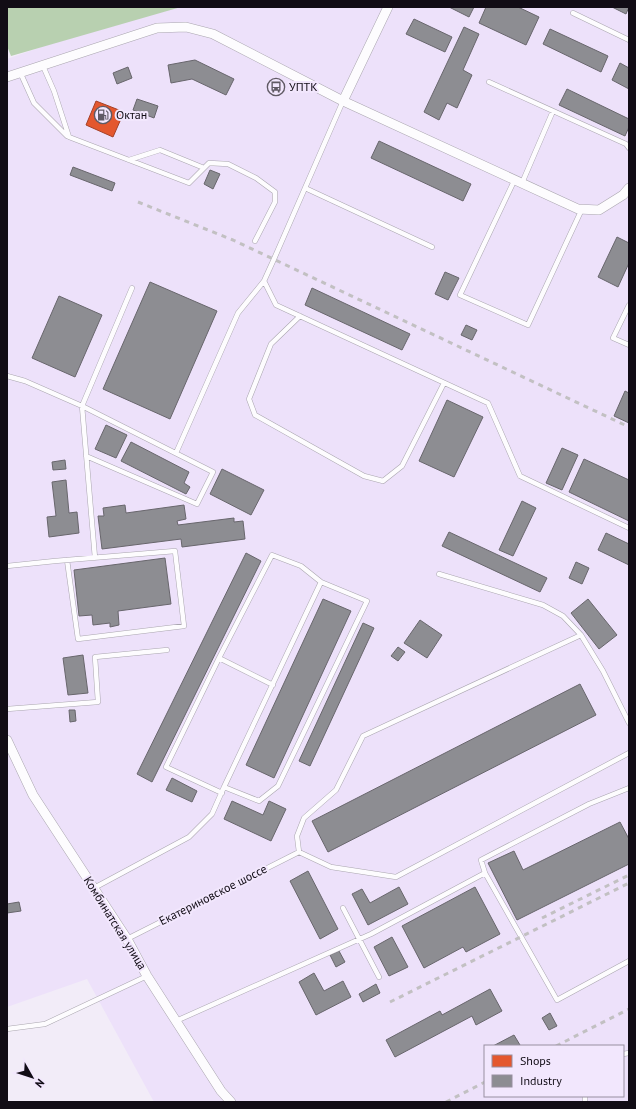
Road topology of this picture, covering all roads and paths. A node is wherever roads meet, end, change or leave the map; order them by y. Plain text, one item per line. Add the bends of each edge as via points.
1 (388, 7) edge
2 (573, 13) dead end
3 (629, 40) edge
4 (43, 66) junction
5 (20, 72) junction
6 (7, 77) edge
7 (489, 82) dead end
8 (343, 101) junction
9 (553, 111) junction
10 (69, 137) junction
11 (629, 148) edge
12 (129, 160) junction
13 (204, 168) junction
14 (518, 181) junction
15 (305, 188) junction
16 (627, 194) edge
17 (582, 209) junction
18 (255, 242) dead end
19 (432, 247) dead end
20 (264, 281) junction
21 (132, 288) dead end
22 (629, 306) edge
23 (300, 316) junction
24 (629, 345) edge
25 (7, 376) edge
26 (444, 383) junction
27 (82, 406) junction
28 (176, 453) junction
29 (86, 456) junction
30 (629, 528) edge
31 (95, 558) junction
32 (67, 560) junction
33 (7, 566) edge
34 (439, 574) dead end
35 (321, 582) junction
36 (581, 635) junction
37 (167, 650) dead end
38 (219, 658) junction
39 (273, 685) junction
40 (7, 710) edge
41 (629, 723) edge
42 (7, 740) edge
43 (629, 753) edge
44 (224, 787) junction
45 (629, 788) edge
46 (222, 793) junction
47 (299, 852) junction
48 (485, 873) junction
49 (94, 888) junction
50 (343, 908) dead end
51 (127, 938) junction
52 (359, 940) junction
53 (629, 961) edge
54 (147, 976) junction
55 (379, 977) dead end
56 (176, 1021) junction
57 (7, 1029) edge
58 (231, 1102) edge

1 - 8 street
2 - 3 lane
4 - 5 street
4 - 8 street via 157,28 186,27 213,34
4 - 10 lane
5 - 6 street
5 - 10 lane via 34,103
7 - 9 lane
8 - 14 street
8 - 15 lane
9 - 11 lane via 626,144
9 - 14 lane
10 - 12 lane
12 - 13 lane via 160,150
12 - 13 lane via 189,183
13 - 18 lane via 209,163 228,164 256,178 275,192 274,202
14 - 17 street
14 - 17 lane via 460,295 528,325
15 - 19 lane
15 - 20 lane
16 - 17 street via 599,210
20 - 23 lane via 276,305
20 - 28 lane via 238,313
21 - 27 lane
22 - 24 lane via 613,338
23 - 26 lane
23 - 26 lane via 270,344 249,399 255,415 364,476 384,481 402,466
25 - 27 lane via 25,381
26 - 30 lane via 488,403 520,476
27 - 28 lane
27 - 29 lane
28 - 29 lane via 214,472 198,504
29 - 31 lane
31 - 32 lane
31 - 32 lane via 175,551 184,626 78,639
32 - 33 lane
34 - 36 lane via 543,605 564,616
35 - 38 lane via 301,566 272,555
35 - 39 lane
35 - 44 lane via 367,601 278,786 259,801
36 - 41 lane
36 - 47 lane via 363,736 336,790 304,818 297,836
37 - 40 lane via 95,658 98,702
38 - 39 lane
38 - 46 lane via 166,766
39 - 44 lane
42 - 49 street, Комбинатская улица via 33,795
43 - 47 lane via 396,878 331,867
44 - 46 lane
45 - 48 lane via 589,804 481,860
46 - 49 lane via 212,814 189,837
47 - 51 lane, Екатериновское шоссе
48 - 52 lane
48 - 53 lane via 557,1000
49 - 51 street, Комбинатская улица
50 - 52 lane
51 - 54 street, Комбинатская улица
52 - 55 lane
52 - 56 lane
54 - 56 street, Комбинатская улица
54 - 57 lane via 45,1024
56 - 58 street, Комбинатская улица

